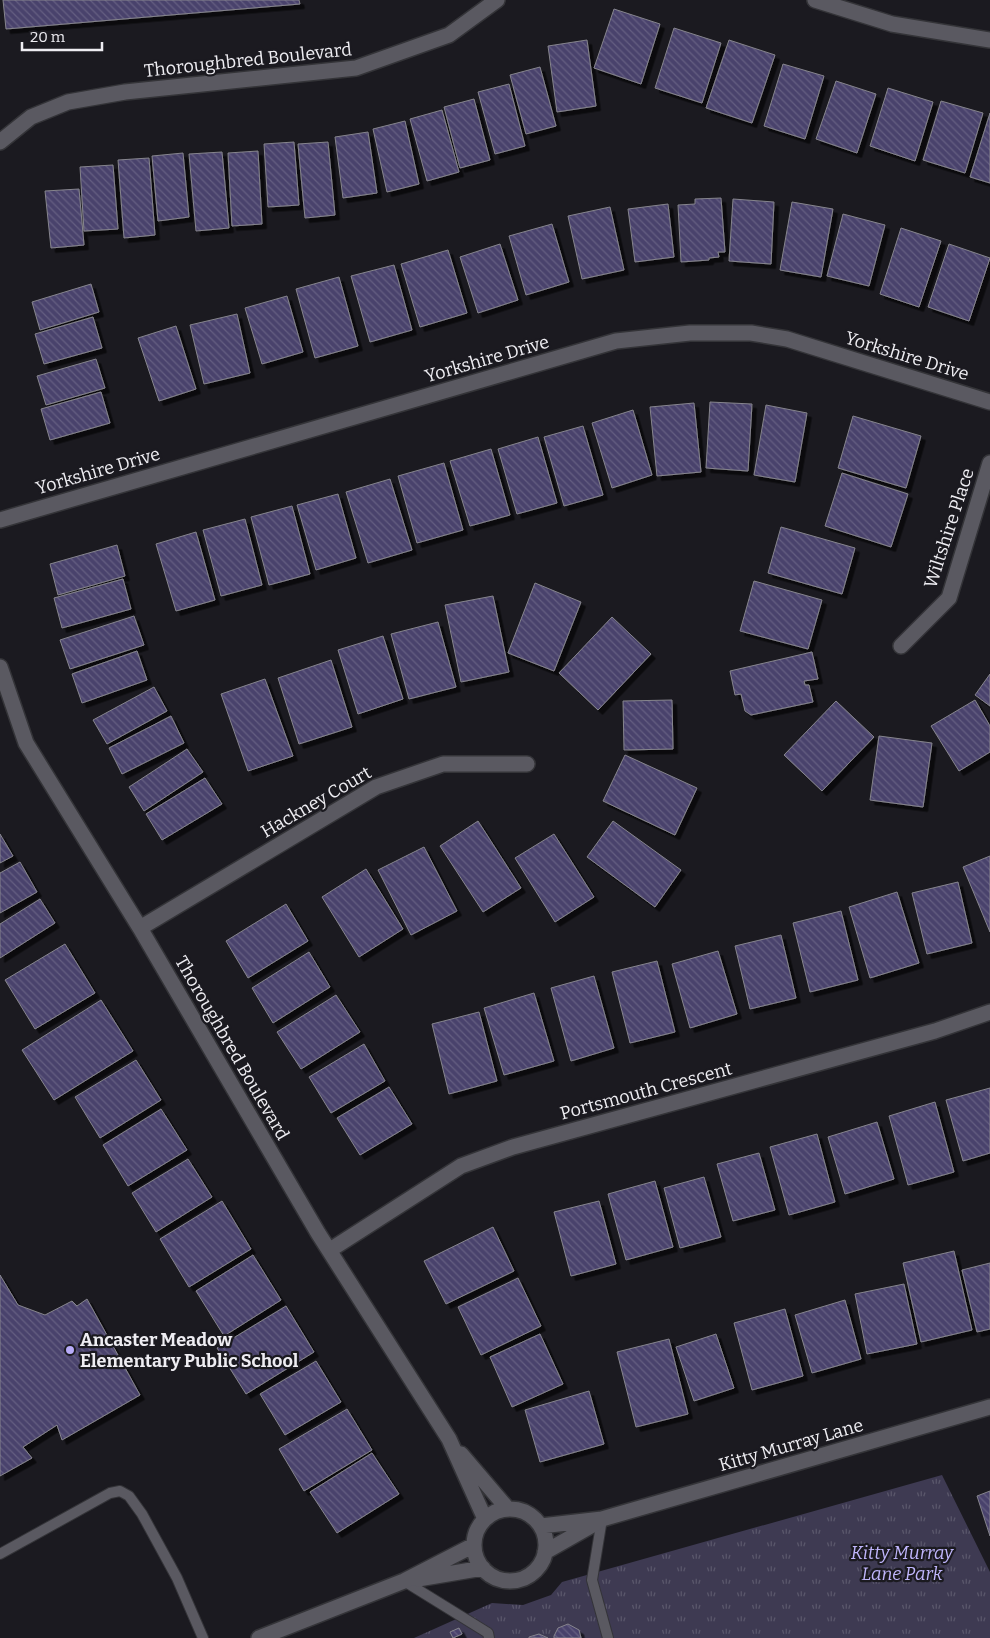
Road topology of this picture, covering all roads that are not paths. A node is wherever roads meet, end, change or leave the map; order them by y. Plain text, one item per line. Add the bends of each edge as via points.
1 (497, 0) edge
2 (815, 0) edge
3 (990, 40) edge
4 (0, 142) edge
5 (990, 402) edge
6 (990, 463) edge
7 (0, 520) edge
8 (901, 646) dead end
9 (0, 667) edge
10 (527, 764) dead end
11 (140, 928) junction
12 (990, 1012) edge
13 (330, 1250) junction
14 (990, 1407) edge
15 (449, 1440) junction
16 (507, 1508) junction
17 (485, 1519) junction
18 (602, 1520) junction
19 (541, 1526) junction
20 (474, 1545) junction
21 (545, 1552) junction
22 (0, 1554) edge
23 (483, 1568) junction
24 (404, 1581) junction
25 (203, 1638) edge
26 (259, 1638) edge
27 (489, 1638) edge
28 (608, 1638) edge

1 - 4 street, Thoroughbred Boulevard via 448,35 356,68 124,92 68,102 31,117
2 - 3 street via 892,24
5 - 7 street, Yorkshire Drive via 787,339 751,333 690,332 616,341
6 - 8 street, Wiltshire Place via 949,598
9 - 11 street, Thoroughbred Boulevard via 26,742
10 - 11 street, Hackney Court via 443,764 376,787
11 - 13 street, Thoroughbred Boulevard
12 - 13 street, Portsmouth Crescent via 935,1032 513,1147 461,1166
13 - 15 street, Thoroughbred Boulevard
14 - 18 street, Kitty Murray Lane
15 - 16 street, Thoroughbred Boulevard
15 - 17 street, Thoroughbred Boulevard
16 - 17 street
16 - 19 street via 524,1511
17 - 20 street via 477,1529
18 - 19 street, Kitty Murray Lane
18 - 21 street, Kitty Murray Lane
18 - 28 lane via 592,1580
19 - 21 street via 546,1540
20 - 23 street via 476,1557
20 - 24 street
21 - 23 street via 532,1574 517,1580 504,1580
22 - 25 lane via 110,1493 120,1491 129,1496 142,1514 177,1578
23 - 24 street
24 - 26 street
24 - 27 lane via 488,1633

